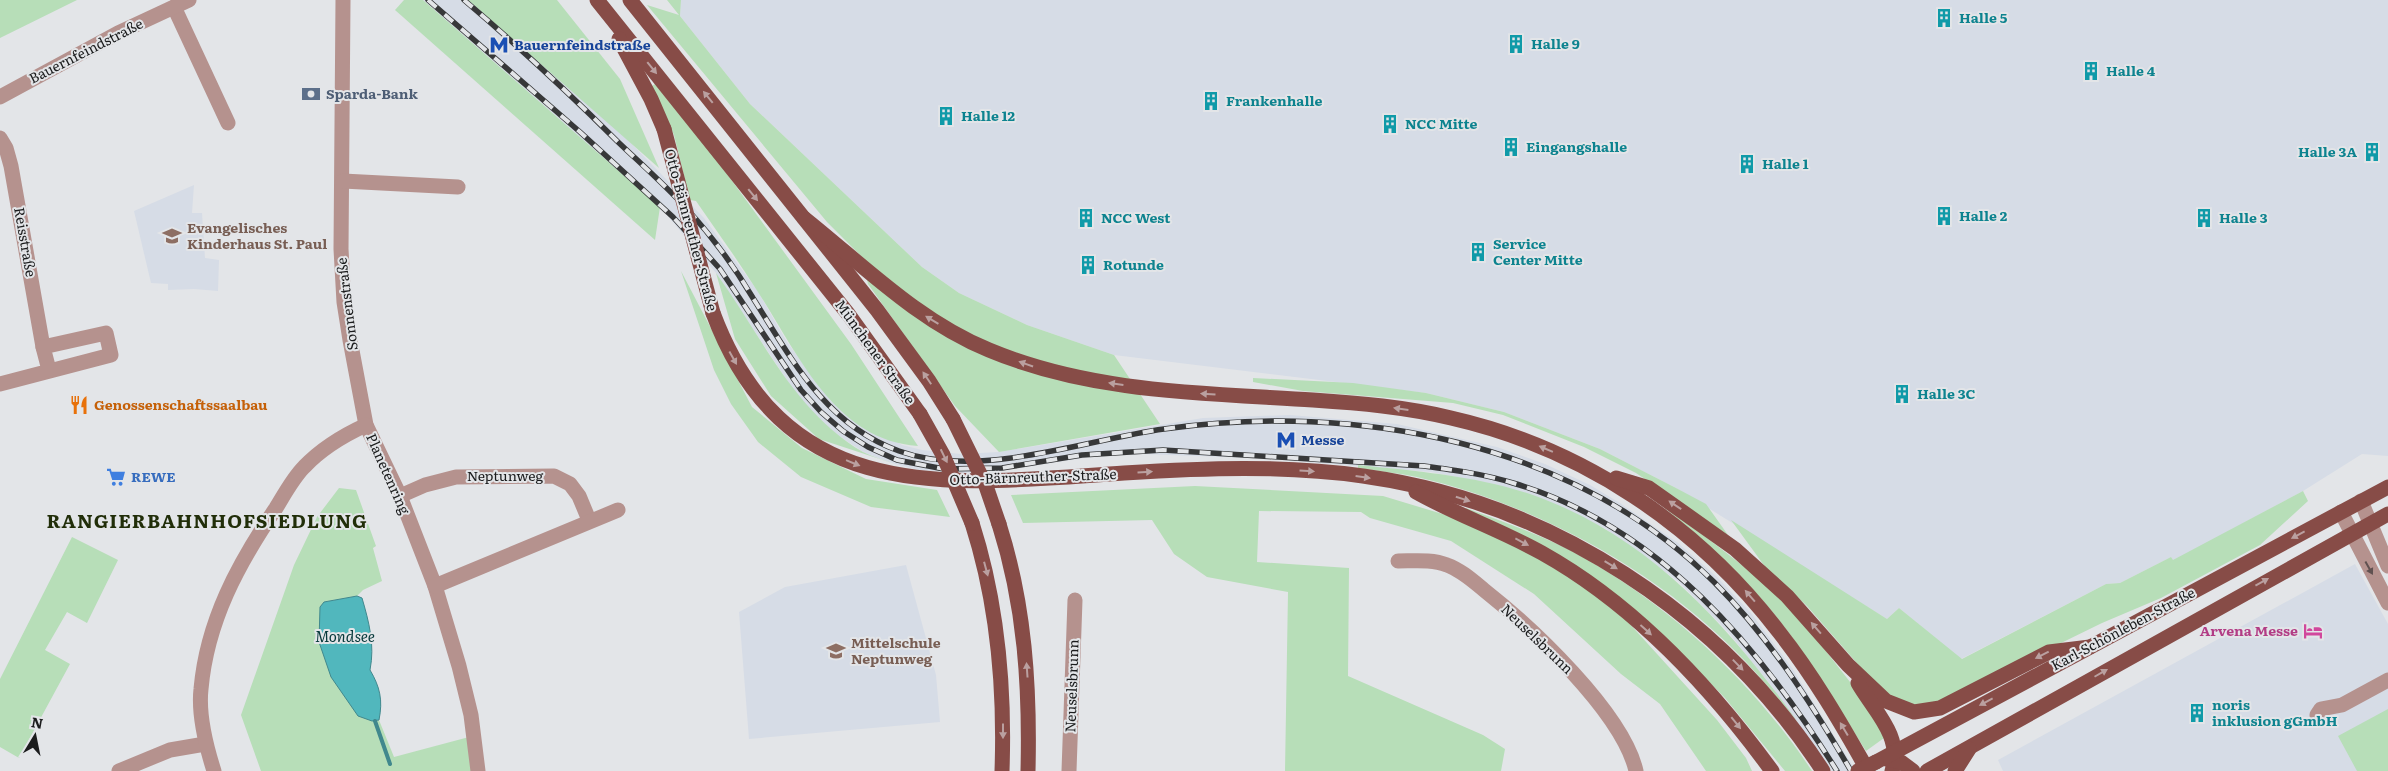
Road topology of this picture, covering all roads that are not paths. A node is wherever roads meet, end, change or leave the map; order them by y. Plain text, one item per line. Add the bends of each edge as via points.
1 (189, 0) edge
2 (343, 0) edge
3 (630, 0) edge
4 (598, 1) edge
5 (174, 7) junction
6 (0, 97) edge
7 (228, 123) dead end
8 (0, 138) edge
9 (343, 181) junction
10 (458, 187) dead end
11 (804, 218) junction
12 (44, 347) junction
13 (49, 370) junction
14 (0, 384) edge
15 (366, 425) junction
16 (1590, 470) junction
17 (1399, 482) junction
18 (2388, 486) edge
19 (400, 496) junction
20 (2361, 501) junction
21 (618, 510) dead end
22 (2341, 512) junction
23 (2388, 514) edge
24 (589, 520) junction
25 (2370, 523) junction
26 (2351, 534) junction
27 (1398, 561) dead end
28 (2388, 566) edge
29 (435, 586) junction
30 (1075, 600) dead end
31 (2388, 603) edge
32 (2090, 647) junction
33 (1848, 665) junction
34 (2388, 680) edge
35 (2317, 715) dead end
36 (205, 744) junction
37 (1970, 747) junction
38 (1755, 748) junction
39 (1884, 762) edge
40 (119, 771) edge
41 (214, 771) edge
42 (478, 771) edge
43 (1002, 771) edge
44 (1028, 771) edge
45 (1069, 771) edge
46 (1636, 771) edge
47 (1758, 771) edge
48 (1772, 771) edge
49 (1823, 771) edge
50 (1858, 771) edge
51 (1913, 771) edge
52 (1927, 771) edge
53 (1956, 771) edge

1 - 5 street, Bauernfeindstraße
2 - 9 street, Sonnenstraße
11 -> 3 main road, Münchener Straße
4 -> 17 main road, Otto-Bärnreuther-Straße, bridge via 664,129 713,313 727,347 744,376 779,417 826,451 861,466 922,480 987,482 1183,470 1273,469 1346,474
4 -> 43 main road, Münchener Straße, bridge via 849,315 920,414 943,455 972,523 991,589 999,644 1003,710
5 - 6 street, Bauernfeindstraße via 75,55
5 - 7 street
8 - 12 street, Reisstraße via 11,166
9 - 10 street
9 - 15 street, Sonnenstraße via 341,249 344,302
16 -> 11 main road via 1503,432 1426,412 1341,402 1161,390 1092,381 1036,367 975,344 924,315
44 -> 11 main road, Münchener Straße, bridge via 1024,637 1016,584 986,486 953,419 892,329
12 - 13 street, Reisstraße
12 - 13 street via 106,333 111,355
13 - 14 street
15 - 19 street, Planetenring
15 - 36 street, Planetenring via 334,440 302,468 231,582 216,616 206,651 200,691
33 -> 16 main road via 1787,596 1715,534 1649,488
39 -> 16 main road via 1743,589 1708,553 1628,492
17 -> 38 main road, Otto-Bärnreuther-Straße via 1444,508 1521,541 1589,582 1629,614 1692,674 1716,698
17 -> 49 main road, Otto-Bärnreuther-Straße via 1464,499 1525,521 1577,546 1637,581 1732,658 1774,704
18 - 20 main road, Karl-Schönleben-Straße
19 - 24 street, Neptunweg via 456,477 554,476 570,484
19 - 29 street, Planetenring
20 - 22 main road, Karl-Schönleben-Straße
20 - 25 street
21 - 24 street
22 - 26 street
22 -> 32 main road, Karl-Schönleben-Straße
23 - 25 main road, Karl-Schönleben-Straße
24 - 29 street
25 - 26 main road, Karl-Schönleben-Straße
25 - 28 street
26 -> 31 street
37 -> 26 main road, Karl-Schönleben-Straße
27 - 46 street, Neuselsbrunn via 1446,564 1463,573 1521,620 1575,675 1612,723 1626,745
29 - 42 street, Planetenring via 471,716
30 - 45 street, Neuselsbrunn
32 -> 33 main road via 2049,652 1956,701 1921,712 1907,711 1886,701
32 -> 39 main road, Karl-Schönleben-Straße
33 - 39 main road via 1890,733
34 - 35 street via 2342,705 2321,709
36 - 40 street via 170,750
36 - 41 street, Planetenring
37 - 52 main road, Karl-Schönleben-Straße
37 - 53 main road
38 - 47 main road
38 - 48 main road, Otto-Bärnreuther-Straße
39 - 50 main road, Karl-Schönleben-Straße, bridge
39 - 51 main road

